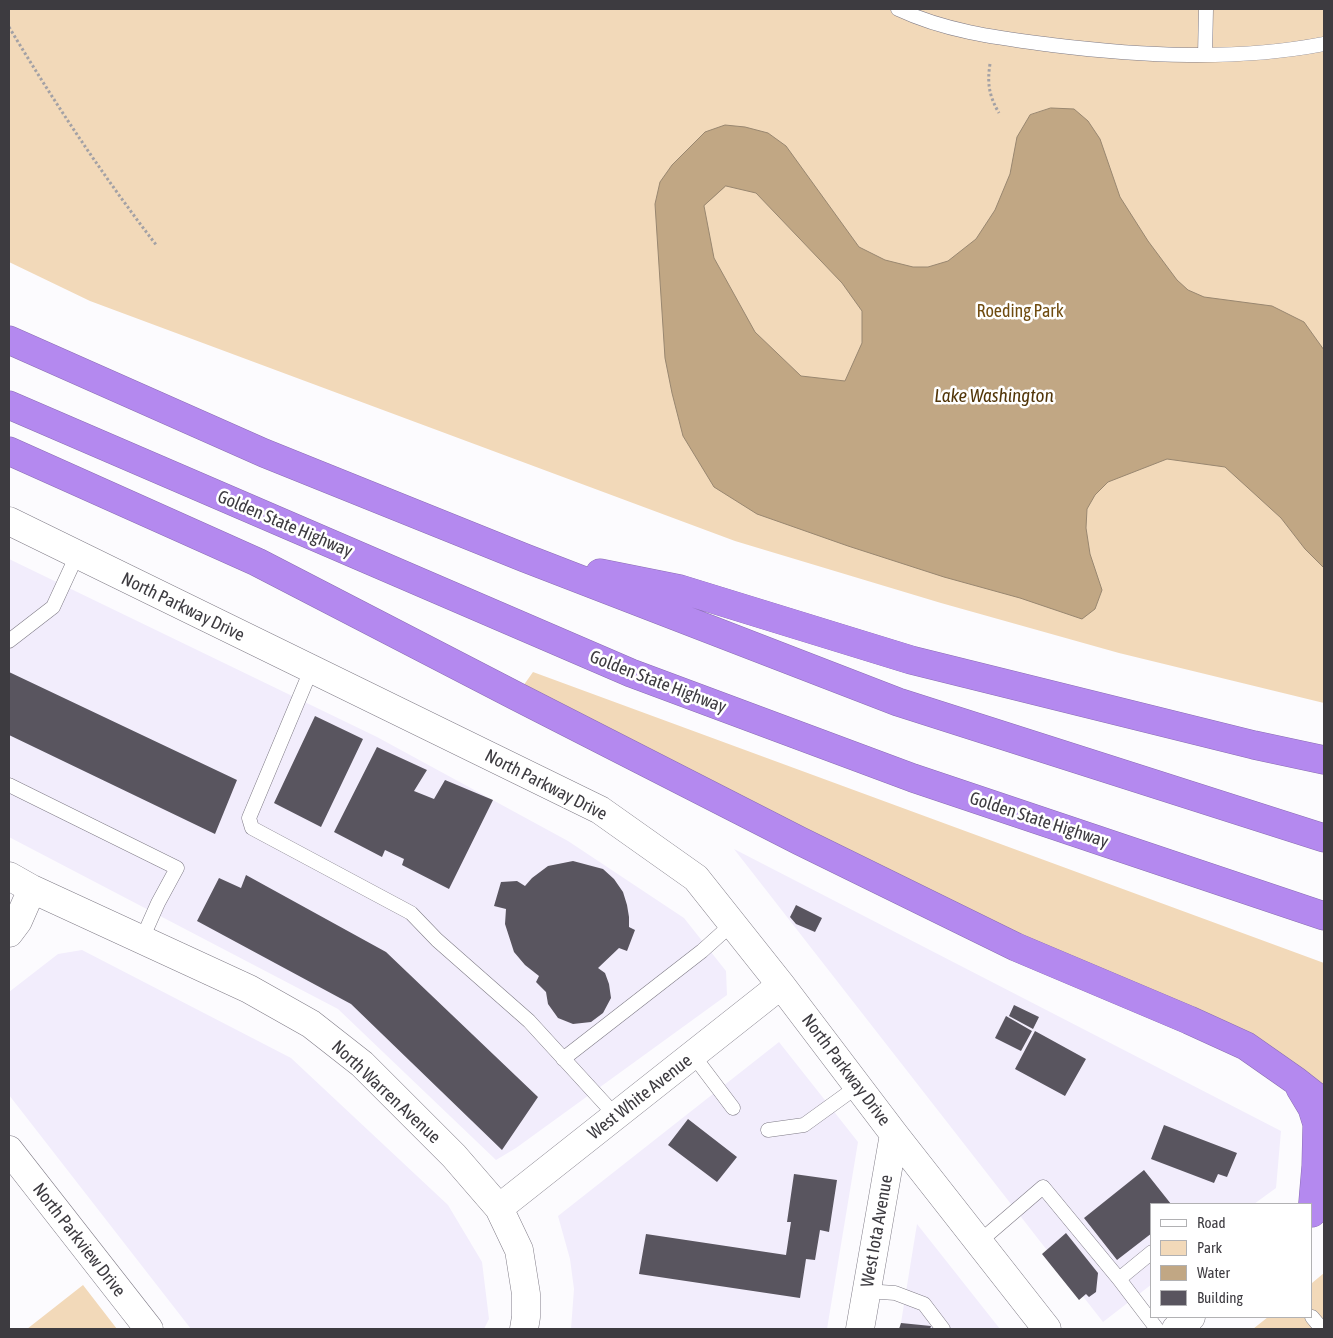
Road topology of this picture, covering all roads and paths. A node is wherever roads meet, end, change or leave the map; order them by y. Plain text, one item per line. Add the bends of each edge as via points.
1 (898, 9) edge
2 (1206, 9) edge
3 (9, 26) edge
4 (1324, 44) edge
5 (1205, 55) junction
6 (990, 64) dead end
7 (999, 113) dead end
8 (157, 246) dead end
9 (9, 340) edge
10 (9, 405) edge
11 (9, 451) edge
12 (9, 521) edge
13 (77, 555) junction
14 (524, 558) junction
15 (9, 641) edge
16 (311, 670) junction
17 (1324, 760) edge
18 (9, 785) edge
19 (1324, 838) edge
20 (9, 876) edge
21 (32, 890) junction
22 (1324, 916) edge
23 (732, 924) junction
24 (9, 934) edge
25 (142, 939) junction
26 (781, 985) junction
27 (693, 1055) junction
28 (564, 1059) junction
29 (1296, 1080) junction
30 (858, 1086) junction
31 (1324, 1103) edge
32 (733, 1108) dead end
33 (616, 1116) junction
34 (768, 1130) dead end
35 (894, 1134) junction
36 (9, 1150) edge
37 (1313, 1203) edge
38 (499, 1208) junction
39 (1324, 1210) edge
40 (1313, 1219) edge
41 (979, 1242) junction
42 (1150, 1254) edge
43 (1119, 1279) junction
44 (866, 1291) junction
45 (1190, 1318) edge
46 (1313, 1318) edge
47 (149, 1329) edge
48 (524, 1329) edge
49 (860, 1329) edge
50 (943, 1329) edge
51 (1047, 1329) edge
52 (1157, 1329) edge
53 (1176, 1329) edge
54 (1322, 1329) edge

1 - 5 lane via 953,29 995,38 1108,52
2 - 5 lane
3 - 8 path via 83,144
4 - 5 lane via 1294,50
6 - 7 path via 990,95
9 - 14 highway via 264,453
10 - 22 highway, Golden State Highway via 631,673 913,778
11 - 29 highway via 256,562 702,791 1016,947 1246,1046
12 - 13 street, North Parkway Drive
13 - 15 lane via 52,607
13 - 16 street, North Parkway Drive
14 - 17 highway via 680,589 911,660
14 - 19 highway via 898,702
16 - 23 street, North Parkway Drive via 600,810 696,878
16 - 28 lane via 249,818 252,828 411,912 437,940 529,1021
18 - 25 lane via 177,868
20 - 21 street, North Warren Avenue
21 - 24 street
21 - 25 street, North Warren Avenue
23 - 26 street, North Parkway Drive
23 - 28 lane
25 - 38 street, North Warren Avenue via 248,989 311,1024 362,1064 406,1107
26 - 27 street, West White Avenue
26 - 30 street, North Parkway Drive
27 - 32 lane
27 - 33 street, West White Avenue
28 - 33 lane
29 - 31 highway
29 - 37 highway via 1317,1124
30 - 34 lane via 804,1124
30 - 35 street, North Parkway Drive
33 - 38 street, West White Avenue
35 - 41 street, North Parkway Drive
35 - 44 street, West Iota Avenue
36 - 47 street, North Parkview Drive
38 - 48 street, North Warren Avenue via 519,1250 526,1294
39 - 40 street
41 - 43 lane via 1043,1187
41 - 51 street, North Parkway Drive
42 - 43 lane
43 - 52 lane
44 - 49 street, West Iota Avenue
44 - 50 lane via 895,1293 924,1304
45 - 53 street
46 - 54 lane

